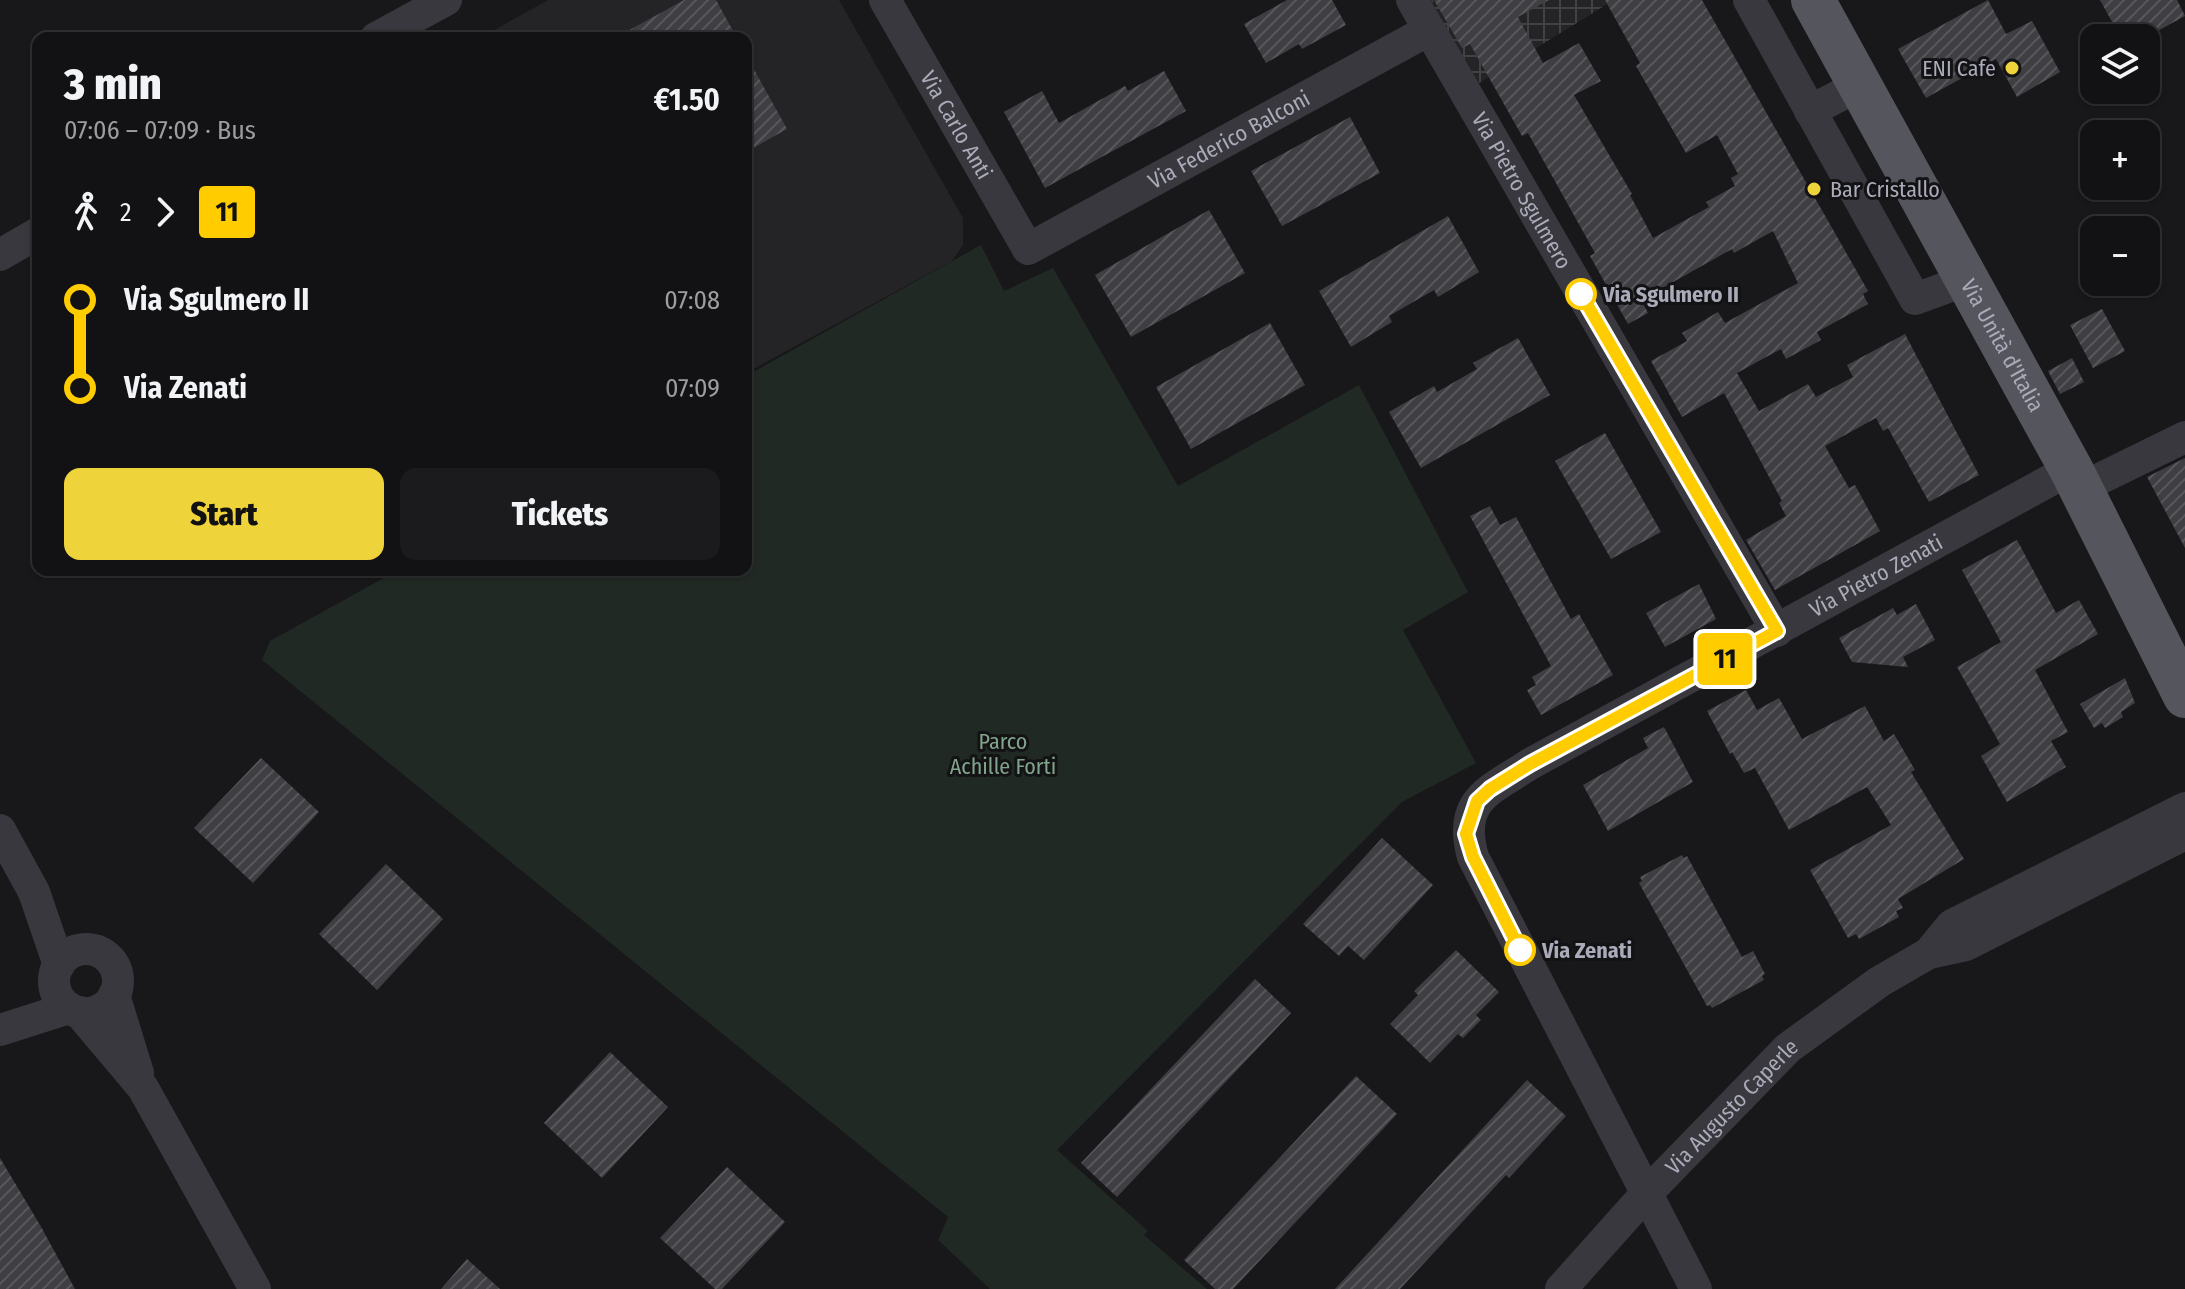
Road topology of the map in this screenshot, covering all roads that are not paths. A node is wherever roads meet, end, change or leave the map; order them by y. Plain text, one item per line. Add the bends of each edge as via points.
1 (446, 0) edge
2 (885, 0) edge
3 (1412, 0) edge
4 (1749, 0) edge
5 (1813, 0) edge
6 (1429, 30) junction
7 (387, 32) edge
8 (1860, 85) junction
9 (1810, 111) junction
10 (32, 236) edge
11 (1028, 249) joint
12 (0, 255) edge
13 (1967, 280) junction
14 (2185, 437) edge
15 (2076, 479) junction
16 (1777, 631) junction
17 (2185, 696) edge
18 (2185, 808) edge
19 (0, 830) edge
20 (2185, 834) edge
21 (34, 892) junction
22 (89, 949) junction
23 (1929, 953) junction
24 (65, 991) junction
25 (114, 995) junction
26 (0, 1022) edge
27 (0, 1030) edge
28 (143, 1088) junction
29 (1646, 1194) junction
30 (255, 1289) edge
31 (1561, 1289) edge
32 (1696, 1289) edge

1 - 7 street
2 - 11 street, Via Carlo Anti
3 - 6 street, Via Pietro Sgulmero
4 - 9 street
5 - 8 main road, Via Unità d'Italia
6 - 11 street, Via Federico Balconi
6 - 16 street, Via Pietro Sgulmero
8 - 9 street
8 - 13 main road, Via Unità d'Italia
9 - 13 street via 1915,299
10 - 12 street
13 - 15 main road, Via Unità d'Italia
14 - 15 street, Via Pietro Zenati
15 - 16 street, Via Pietro Zenati
15 - 17 main road, Via Unità d'Italia
16 - 29 street, Via Pietro Zenati via 1490,789 1477,801 1466,834 1473,857
18 - 23 street, Via Augusto Caperle via 1952,925
19 - 21 street
20 - 23 street, Via Augusto Caperle via 1966,945
21 - 22 street
21 - 24 street
22 - 24 street via 70,953
22 - 25 street via 114,966
23 - 29 street, Via Augusto Caperle via 1788,1048
24 - 25 street via 100,1010
24 - 26 street
24 - 27 street
24 - 28 street
25 - 28 street
28 - 30 street
29 - 31 street, Via Augusto Caperle
29 - 32 street

